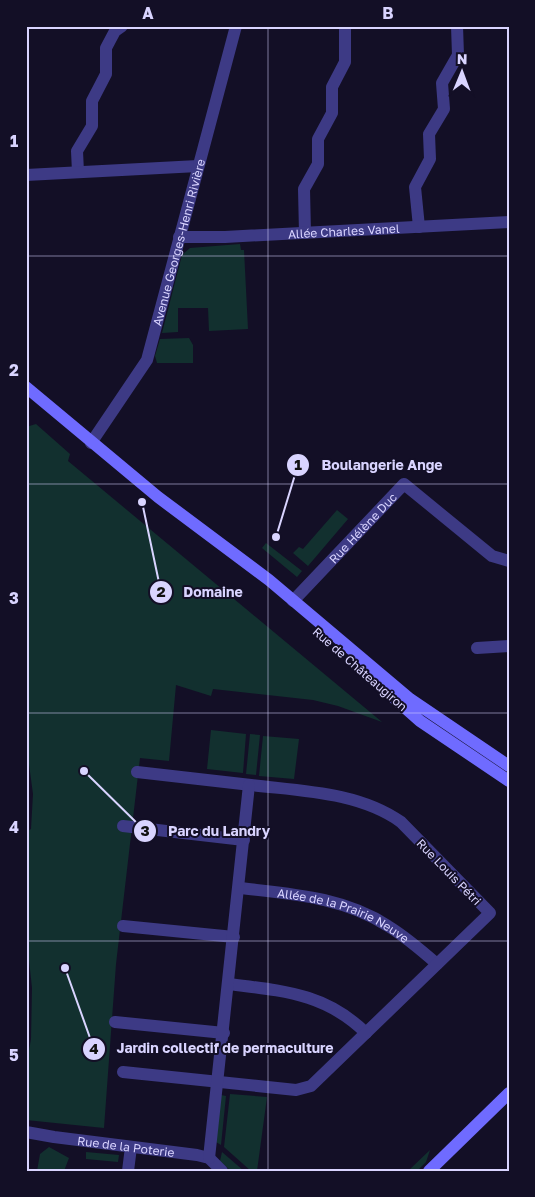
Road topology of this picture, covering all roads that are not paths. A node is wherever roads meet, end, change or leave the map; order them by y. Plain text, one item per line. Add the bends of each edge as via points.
1 (122, 26) edge
2 (236, 26) edge
3 (345, 26) edge
4 (457, 26) edge
5 (198, 166) junction
6 (78, 172) junction
7 (26, 174) edge
8 (509, 222) edge
9 (419, 227) junction
10 (305, 233) junction
11 (179, 237) junction
12 (26, 386) edge
13 (91, 443) junction
14 (221, 546) junction
15 (509, 561) edge
16 (293, 601) junction
17 (509, 646) edge
18 (477, 648) dead end
19 (509, 766) edge
20 (137, 772) dead end
21 (509, 781) edge
22 (249, 785) junction
23 (123, 826) dead end
24 (244, 840) junction
25 (240, 888) junction
26 (123, 926) dead end
27 (234, 937) junction
28 (437, 964) junction
29 (229, 984) junction
30 (115, 1022) dead end
31 (366, 1033) junction
32 (224, 1034) junction
33 (123, 1072) dead end
34 (218, 1082) junction
35 (509, 1093) edge
36 (26, 1132) edge
37 (131, 1147) junction
38 (209, 1158) junction
39 (432, 1169) edge
40 (128, 1171) edge
41 (222, 1171) edge

1 - 6 street via 106,48 106,74 92,101 92,126 77,151
2 - 5 street, Avenue Georges-Henri Rivière
3 - 10 street via 346,62 332,87 332,113 318,139 318,164 304,190
4 - 9 street via 458,55 442,82 444,109 429,134 430,159 415,187
5 - 6 street
5 - 11 street, Avenue Georges-Henri Rivière
6 - 7 street
8 - 9 street, Allée Charles Vanel
9 - 10 street, Allée Charles Vanel
10 - 11 street, Allée Charles Vanel
11 - 13 street, Avenue Georges-Henri Rivière via 146,360
12 - 13 main road, Rue de Châteaugiron
13 - 14 main road, Rue de Châteaugiron
14 - 16 main road, Rue de Châteaugiron via 230,549
14 - 21 main road, Rue de Châteaugiron via 226,556 420,721
15 - 16 street, Rue Hélène Duc via 492,556 404,484 379,514
16 - 19 main road, Rue de Châteaugiron via 410,699
17 - 18 street
20 - 22 street, Rue Louis Pétri
22 - 24 street
22 - 28 street, Rue Louis Pétri via 348,799 388,813 401,822 490,913
23 - 24 street
24 - 25 street
25 - 27 street
25 - 28 street, Allée de la Prairie Neuve via 312,897 360,912 388,925
26 - 27 street
27 - 29 street
28 - 31 street, Rue Louis Pétri
29 - 31 street via 313,998 343,1013
29 - 32 street
30 - 32 street
31 - 34 street, Rue Louis Pétri via 310,1086 296,1090
32 - 34 street
33 - 34 street, Rue Louis Pétri
34 - 38 street
35 - 39 main road
36 - 37 street, Rue de la Poterie
37 - 38 street, Rue de la Poterie
37 - 40 street
38 - 41 street

